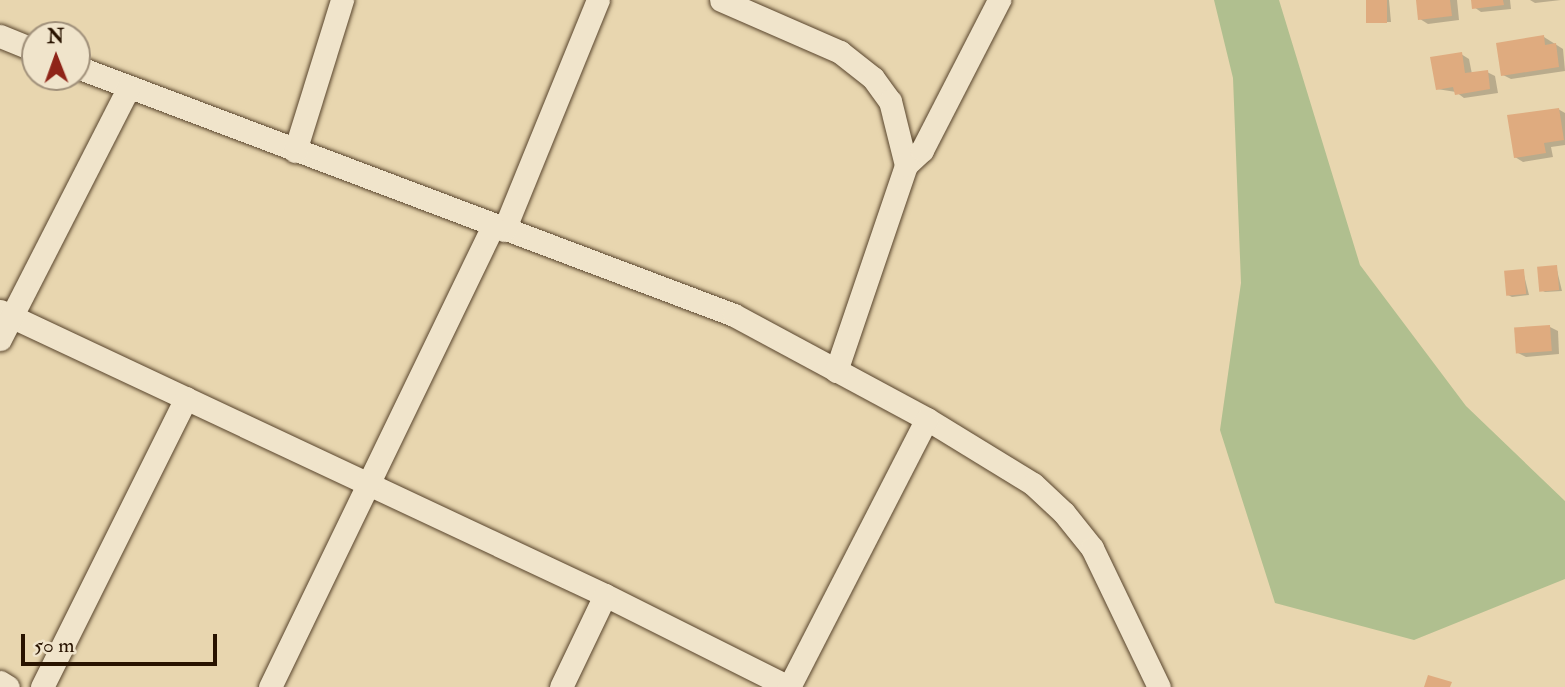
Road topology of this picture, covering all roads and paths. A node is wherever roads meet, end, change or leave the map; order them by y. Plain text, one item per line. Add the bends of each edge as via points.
1 (342, 0) edge
2 (598, 0) edge
3 (720, 0) edge
4 (999, 0) edge
5 (0, 36) edge
6 (21, 44) edge
7 (91, 72) edge
8 (129, 87) junction
9 (295, 151) junction
10 (906, 165) junction
11 (498, 228) junction
12 (6, 314) edge
13 (0, 339) edge
14 (836, 371) junction
15 (186, 398) junction
16 (928, 419) junction
17 (366, 486) junction
18 (605, 595) junction
19 (0, 682) edge
20 (8, 687) edge
21 (42, 687) edge
22 (270, 687) edge
23 (561, 687) edge
24 (789, 687) edge
25 (1159, 687) edge

1 - 9 street
2 - 11 street
3 - 10 street via 839,52 873,78 890,101
4 - 10 street via 922,150
5 - 6 street
7 - 8 street
8 - 9 street
8 - 12 street
9 - 11 street
10 - 14 street
11 - 14 street via 734,315
11 - 17 street
12 - 13 street
12 - 15 street
14 - 16 street
15 - 17 street
15 - 21 street
16 - 24 street
16 - 25 street via 1033,484 1064,513 1092,548
17 - 18 street
17 - 22 street
18 - 23 street
18 - 24 street
19 - 20 street

